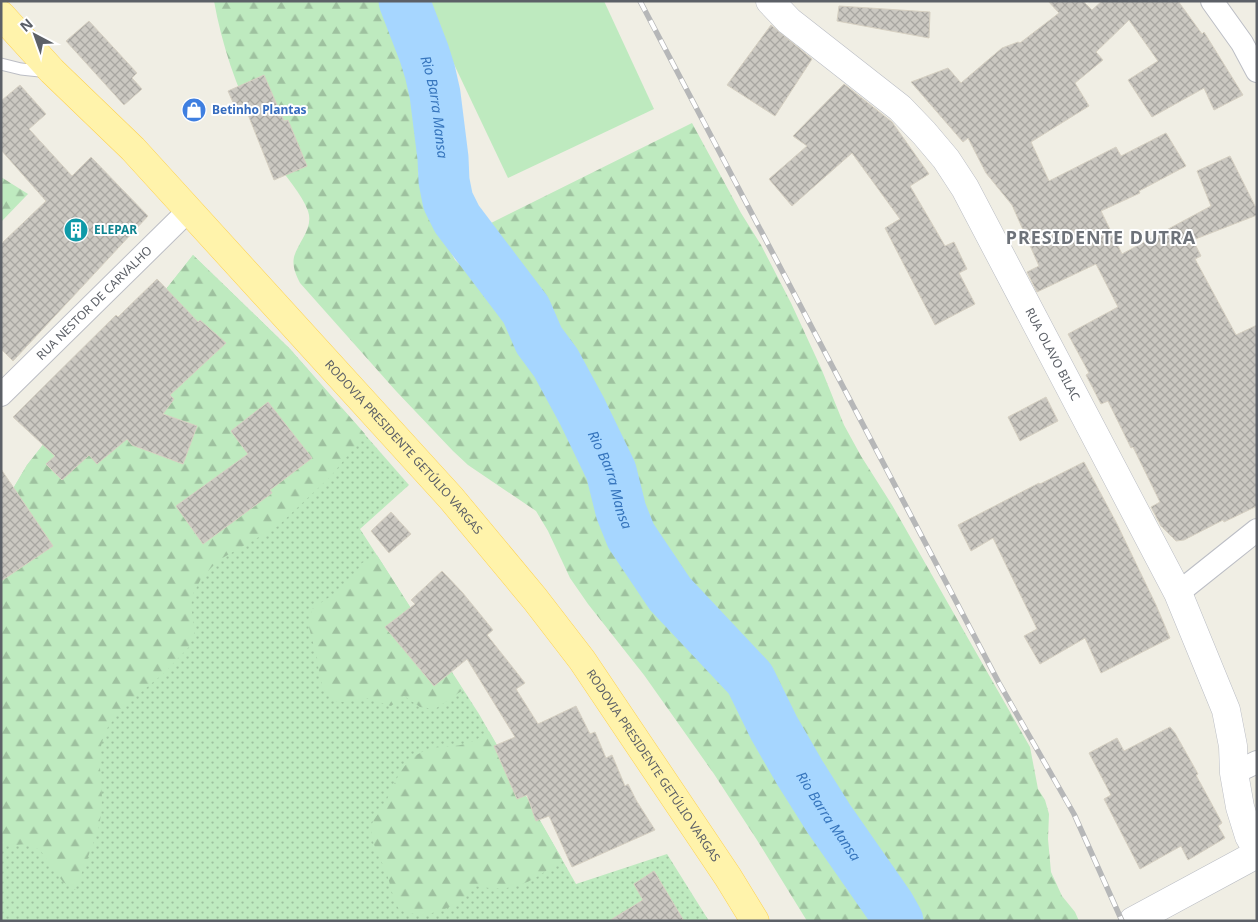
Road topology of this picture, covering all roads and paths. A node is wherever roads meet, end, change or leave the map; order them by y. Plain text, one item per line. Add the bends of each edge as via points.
1 (770, 1) edge
2 (1212, 1) edge
3 (1, 15) edge
4 (1, 64) edge
5 (1257, 70) edge
6 (52, 71) junction
7 (189, 210) junction
8 (1, 396) edge
9 (1257, 530) edge
10 (1178, 593) junction
11 (1245, 768) edge
12 (1257, 852) edge
13 (1141, 919) edge
14 (755, 921) edge

1 - 10 street, RUA OLAVO BILAC via 789,21 900,108 946,159 965,188
2 - 5 street
3 - 6 main road, RODOVIA PRESIDENTE GETÚLIO VARGAS
4 - 6 lane via 36,72
6 - 7 main road, RODOVIA PRESIDENTE GETÚLIO VARGAS
7 - 8 street, RUA NESTOR DE CARVALHO
7 - 14 main road, RODOVIA PRESIDENTE GETÚLIO VARGAS via 451,498 535,599 582,660
9 - 10 street
10 - 11 street, RUA OLAVO BILAC via 1226,710 1233,746
11 - 12 street, RUA OLAVO BILAC via 1240,807
12 - 13 street

